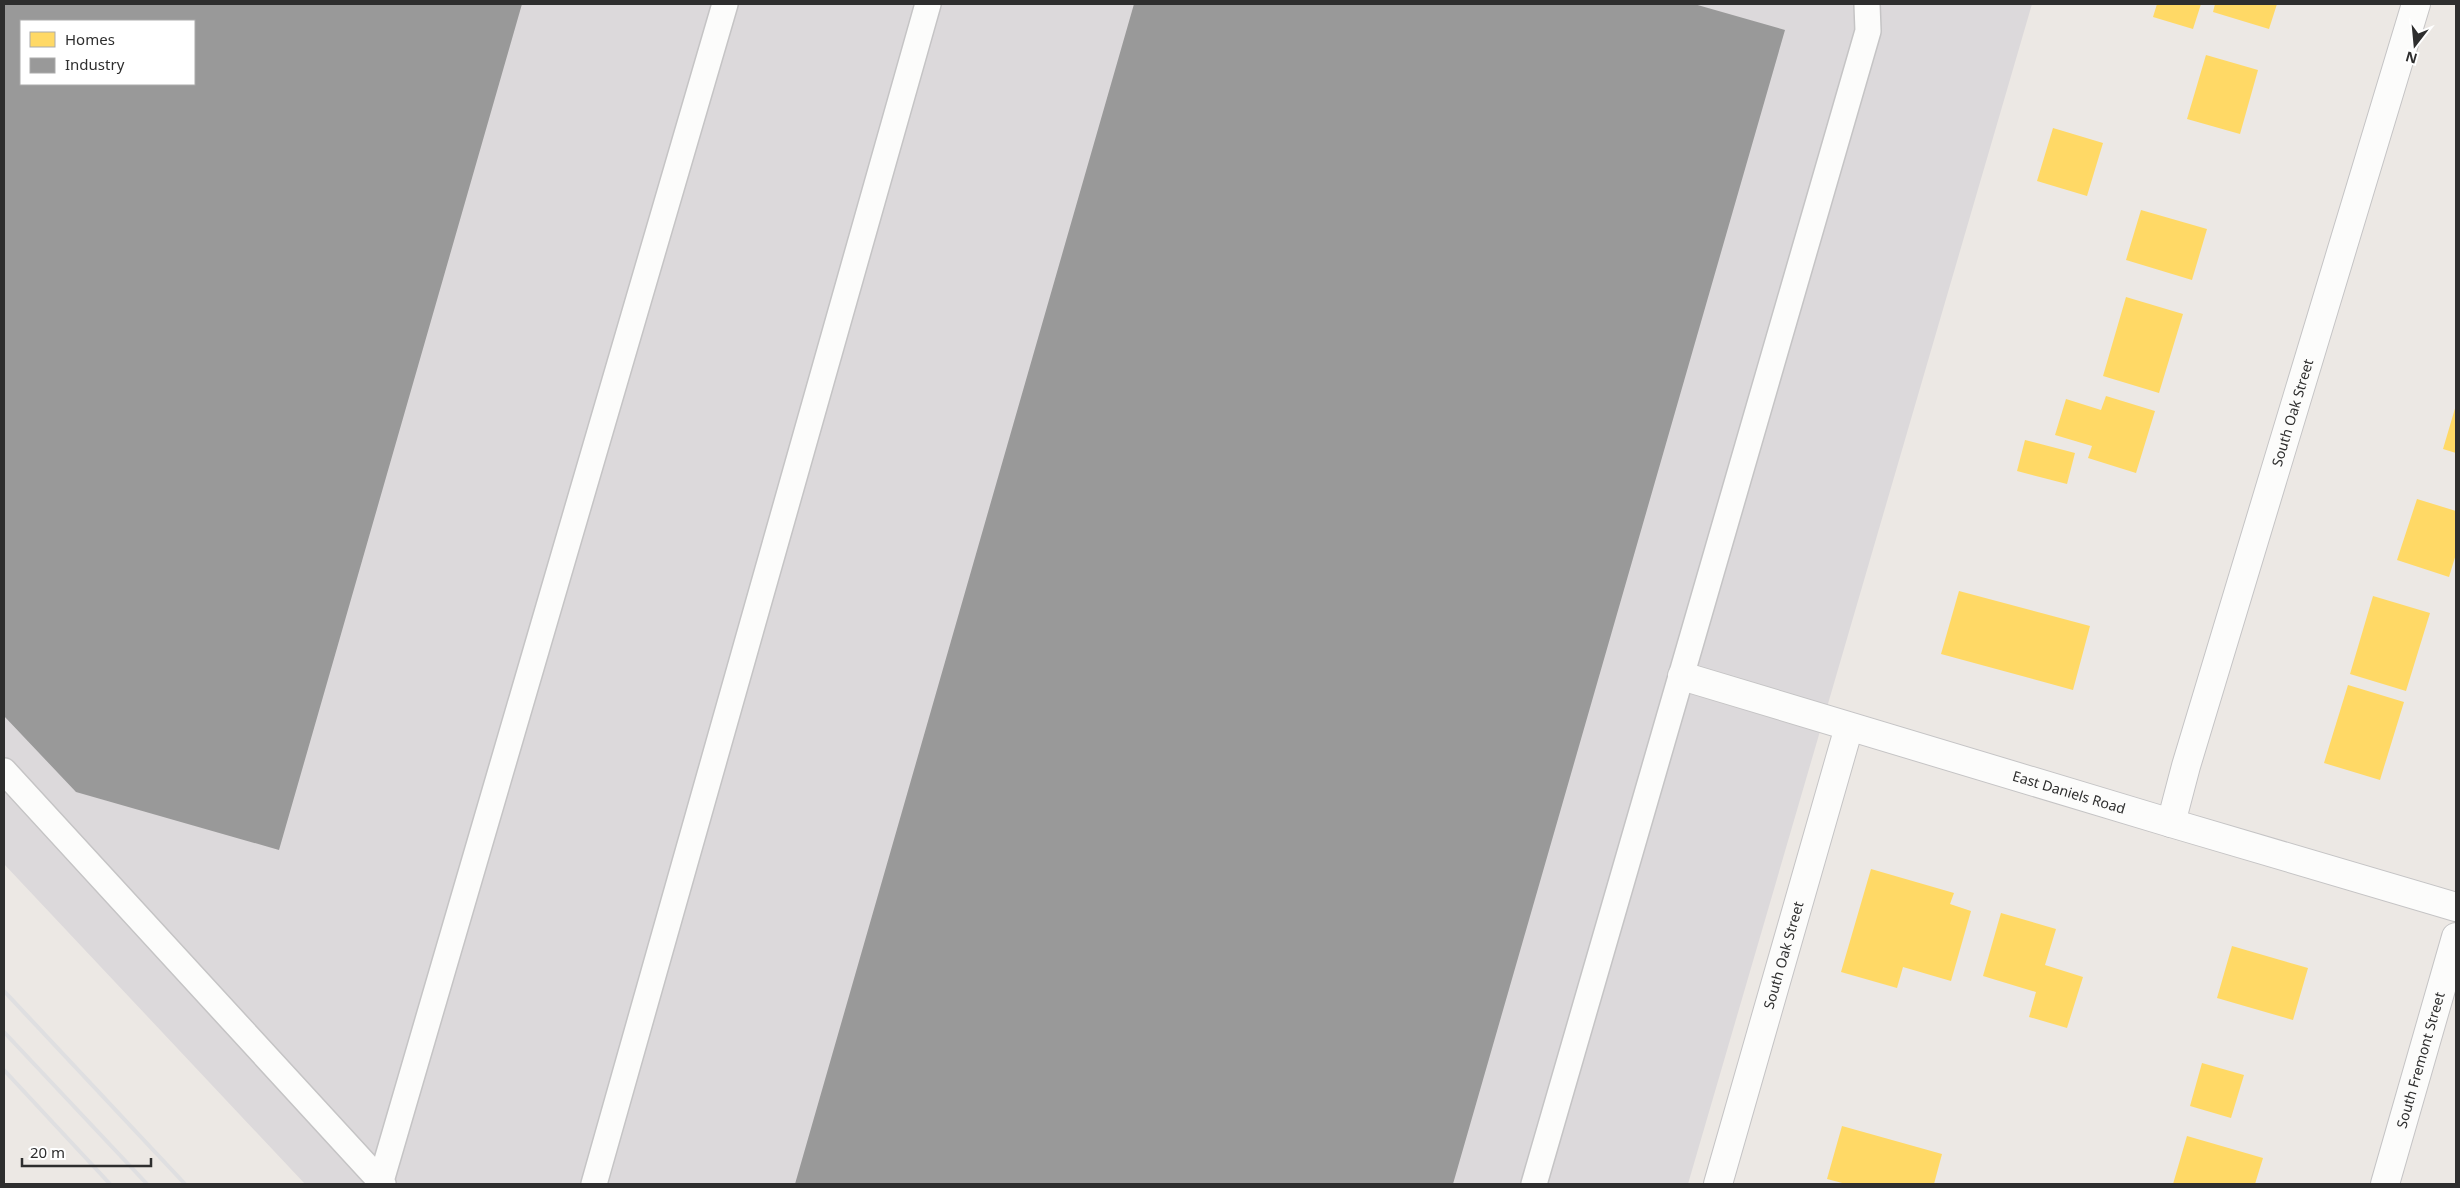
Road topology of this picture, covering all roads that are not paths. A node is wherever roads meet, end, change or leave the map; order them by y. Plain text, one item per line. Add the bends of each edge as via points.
1 (725, 4) edge
2 (928, 4) edge
3 (1867, 4) edge
4 (2416, 4) edge
5 (1682, 676) junction
6 (1850, 727) junction
7 (4, 771) edge
8 (2171, 823) junction
9 (2456, 907) edge
10 (2456, 937) edge
11 (382, 1183) edge
12 (594, 1184) edge
13 (1534, 1184) edge
14 (1718, 1184) edge
15 (2385, 1184) edge

1 - 11 lane
2 - 12 lane
3 - 5 lane via 1868,31
4 - 8 street, South Oak Street
5 - 6 street, East Daniels Road
5 - 13 lane
6 - 8 street, East Daniels Road
6 - 14 street, South Oak Street
7 - 11 lane
8 - 9 street, East Daniels Road
10 - 15 street, South Fremont Street

